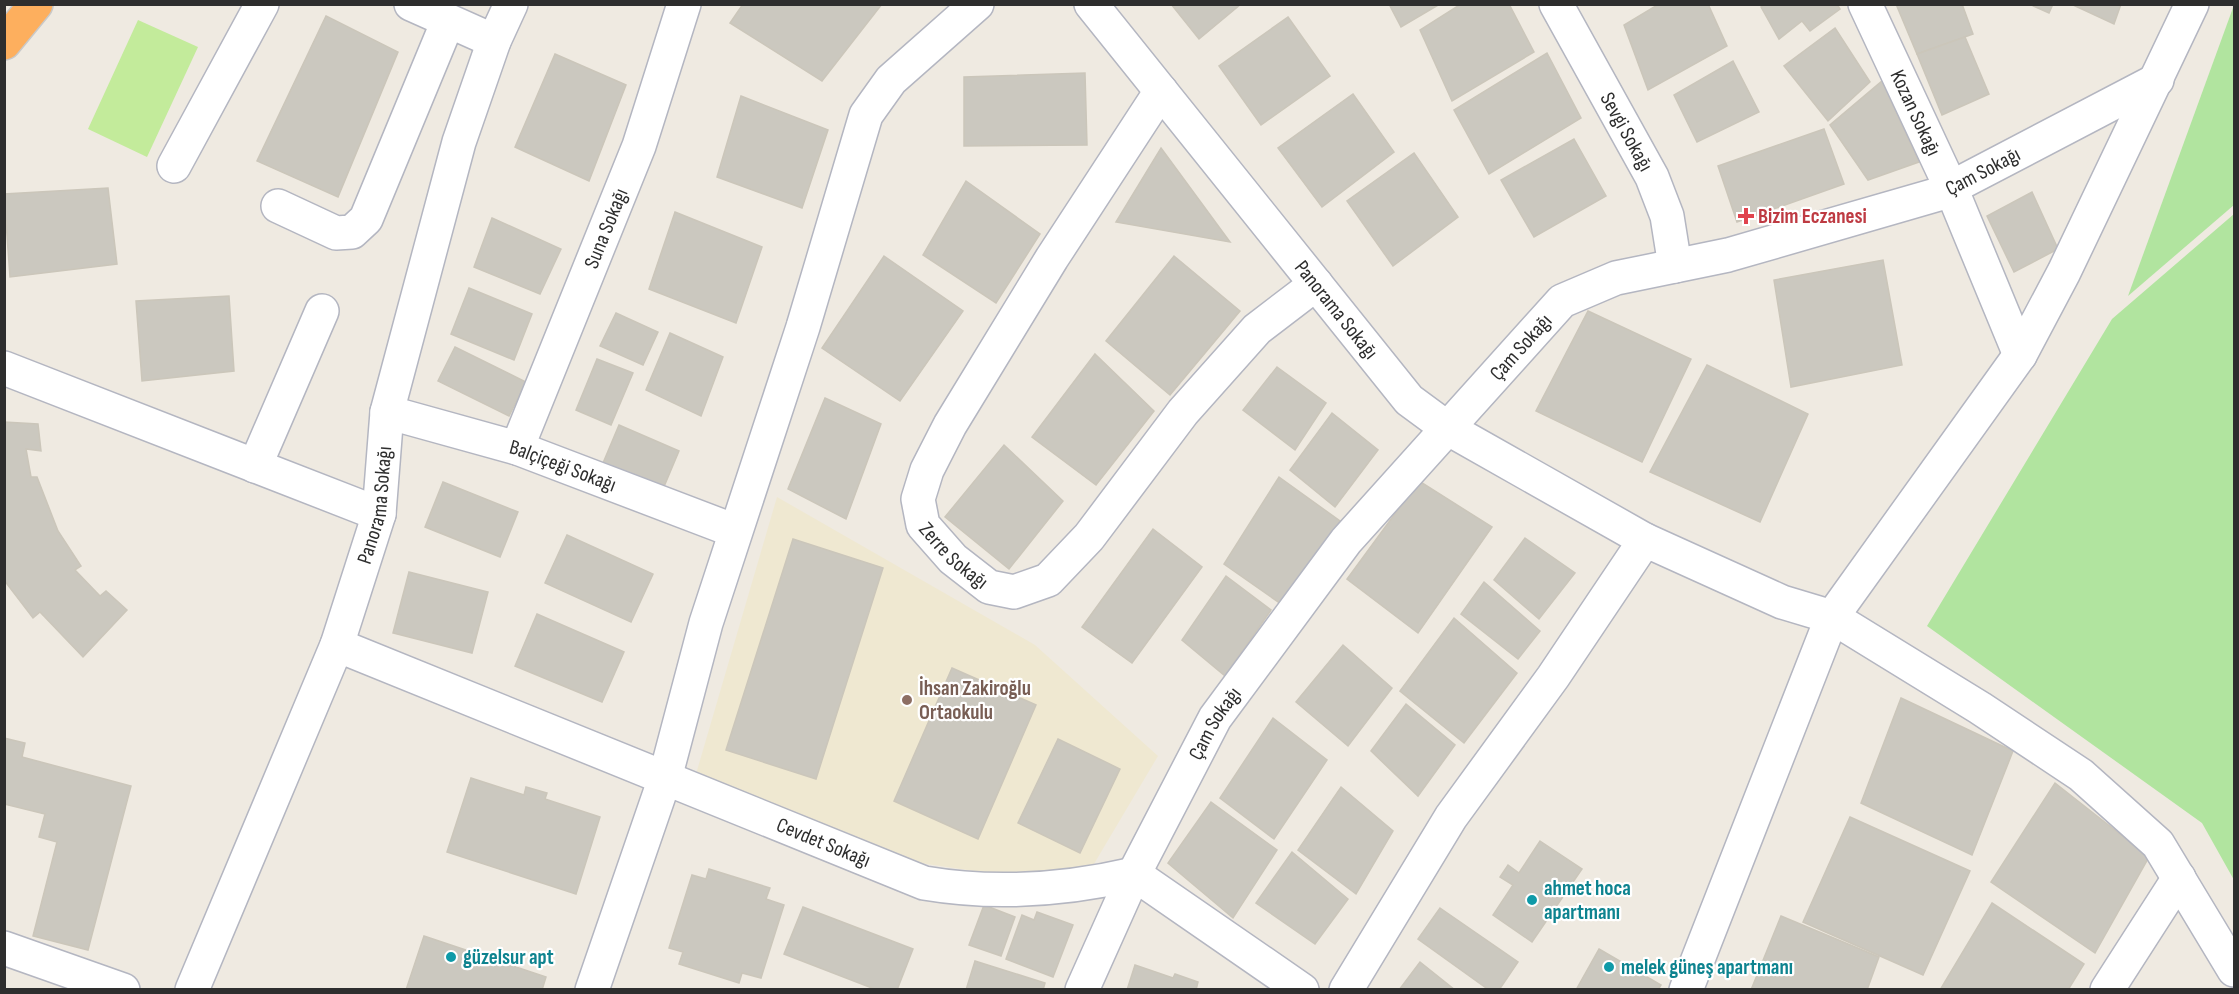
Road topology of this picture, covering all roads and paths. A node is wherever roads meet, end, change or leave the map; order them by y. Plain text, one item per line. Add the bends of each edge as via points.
1 (36, 4) edge
2 (262, 4) edge
3 (411, 4) edge
4 (511, 4) edge
5 (684, 4) edge
6 (977, 4) edge
7 (1091, 4) edge
8 (1556, 4) edge
9 (1865, 4) edge
10 (2192, 4) edge
11 (448, 21) junction
12 (494, 41) junction
13 (4, 43) edge
14 (2157, 80) junction
15 (1161, 91) junction
16 (174, 166) dead end
17 (1951, 188) junction
18 (278, 206) dead end
19 (1675, 266) junction
20 (1316, 284) junction
21 (322, 311) dead end
22 (2020, 355) junction
23 (4, 368) edge
24 (387, 412) junction
25 (1447, 428) junction
26 (517, 448) junction
27 (255, 466) junction
28 (379, 514) junction
29 (735, 531) junction
30 (1645, 540) junction
31 (1833, 617) junction
32 (338, 645) junction
33 (665, 778) junction
34 (1134, 874) junction
35 (2179, 878) junction
36 (4, 948) edge
37 (2235, 970) edge
38 (123, 990) edge
39 (192, 990) edge
40 (592, 990) edge
41 (1082, 990) edge
42 (1302, 990) edge
43 (1346, 990) edge
44 (1686, 990) edge
45 (2107, 990) edge

1 - 13 highway
2 - 16 street
3 - 11 street
4 - 12 street, Panorama Sokağı
5 - 26 street, Suna Sokağı via 639,146
6 - 29 street via 891,80 866,116 803,327
7 - 15 street, Panorama Sokağı
8 - 19 street, Sevgi Sokağı via 1652,177 1667,216
9 - 17 street, Kozan Sokağı
10 - 14 street
11 - 12 street
11 - 18 street via 366,219 352,232 336,233
12 - 24 street, Panorama Sokağı via 459,142
14 - 17 street, Çam Sokağı
14 - 22 street
15 - 20 street, Panorama Sokağı
15 - 20 street, Zerre Sokağı via 950,425 927,470 918,499 923,525 953,559 989,587 1014,592 1047,580 1089,537 1183,412 1250,337
17 - 19 street, Çam Sokağı via 1728,255
17 - 22 street, Kozan Sokağı
19 - 25 street, Çam Sokağı via 1616,278 1562,301
20 - 25 street, Panorama Sokağı via 1409,400
21 - 27 street
22 - 31 street
23 - 27 street
24 - 26 street, Balçiçeği Sokağı
24 - 28 street, Panorama Sokağı
25 - 30 street, Panorama Sokağı
25 - 34 street, Çam Sokağı via 1346,541 1215,718
26 - 29 street, Balçiçeği Sokağı
27 - 28 street
28 - 32 street, Panorama Sokağı
29 - 33 street
30 - 31 street, Panorama Sokağı via 1782,602
30 - 43 street via 1553,677 1451,817
31 - 35 street, Panorama Sokağı via 2081,775 2158,844
31 - 44 street
32 - 33 street, Cevdet Sokağı
32 - 39 street, Panorama Sokağı
33 - 34 street, Cevdet Sokağı via 924,883 960,889 1035,889 1080,886
33 - 40 street
34 - 41 street, Çam Sokağı
34 - 42 street
35 - 37 street, Panorama Sokağı
35 - 45 street
36 - 38 street

